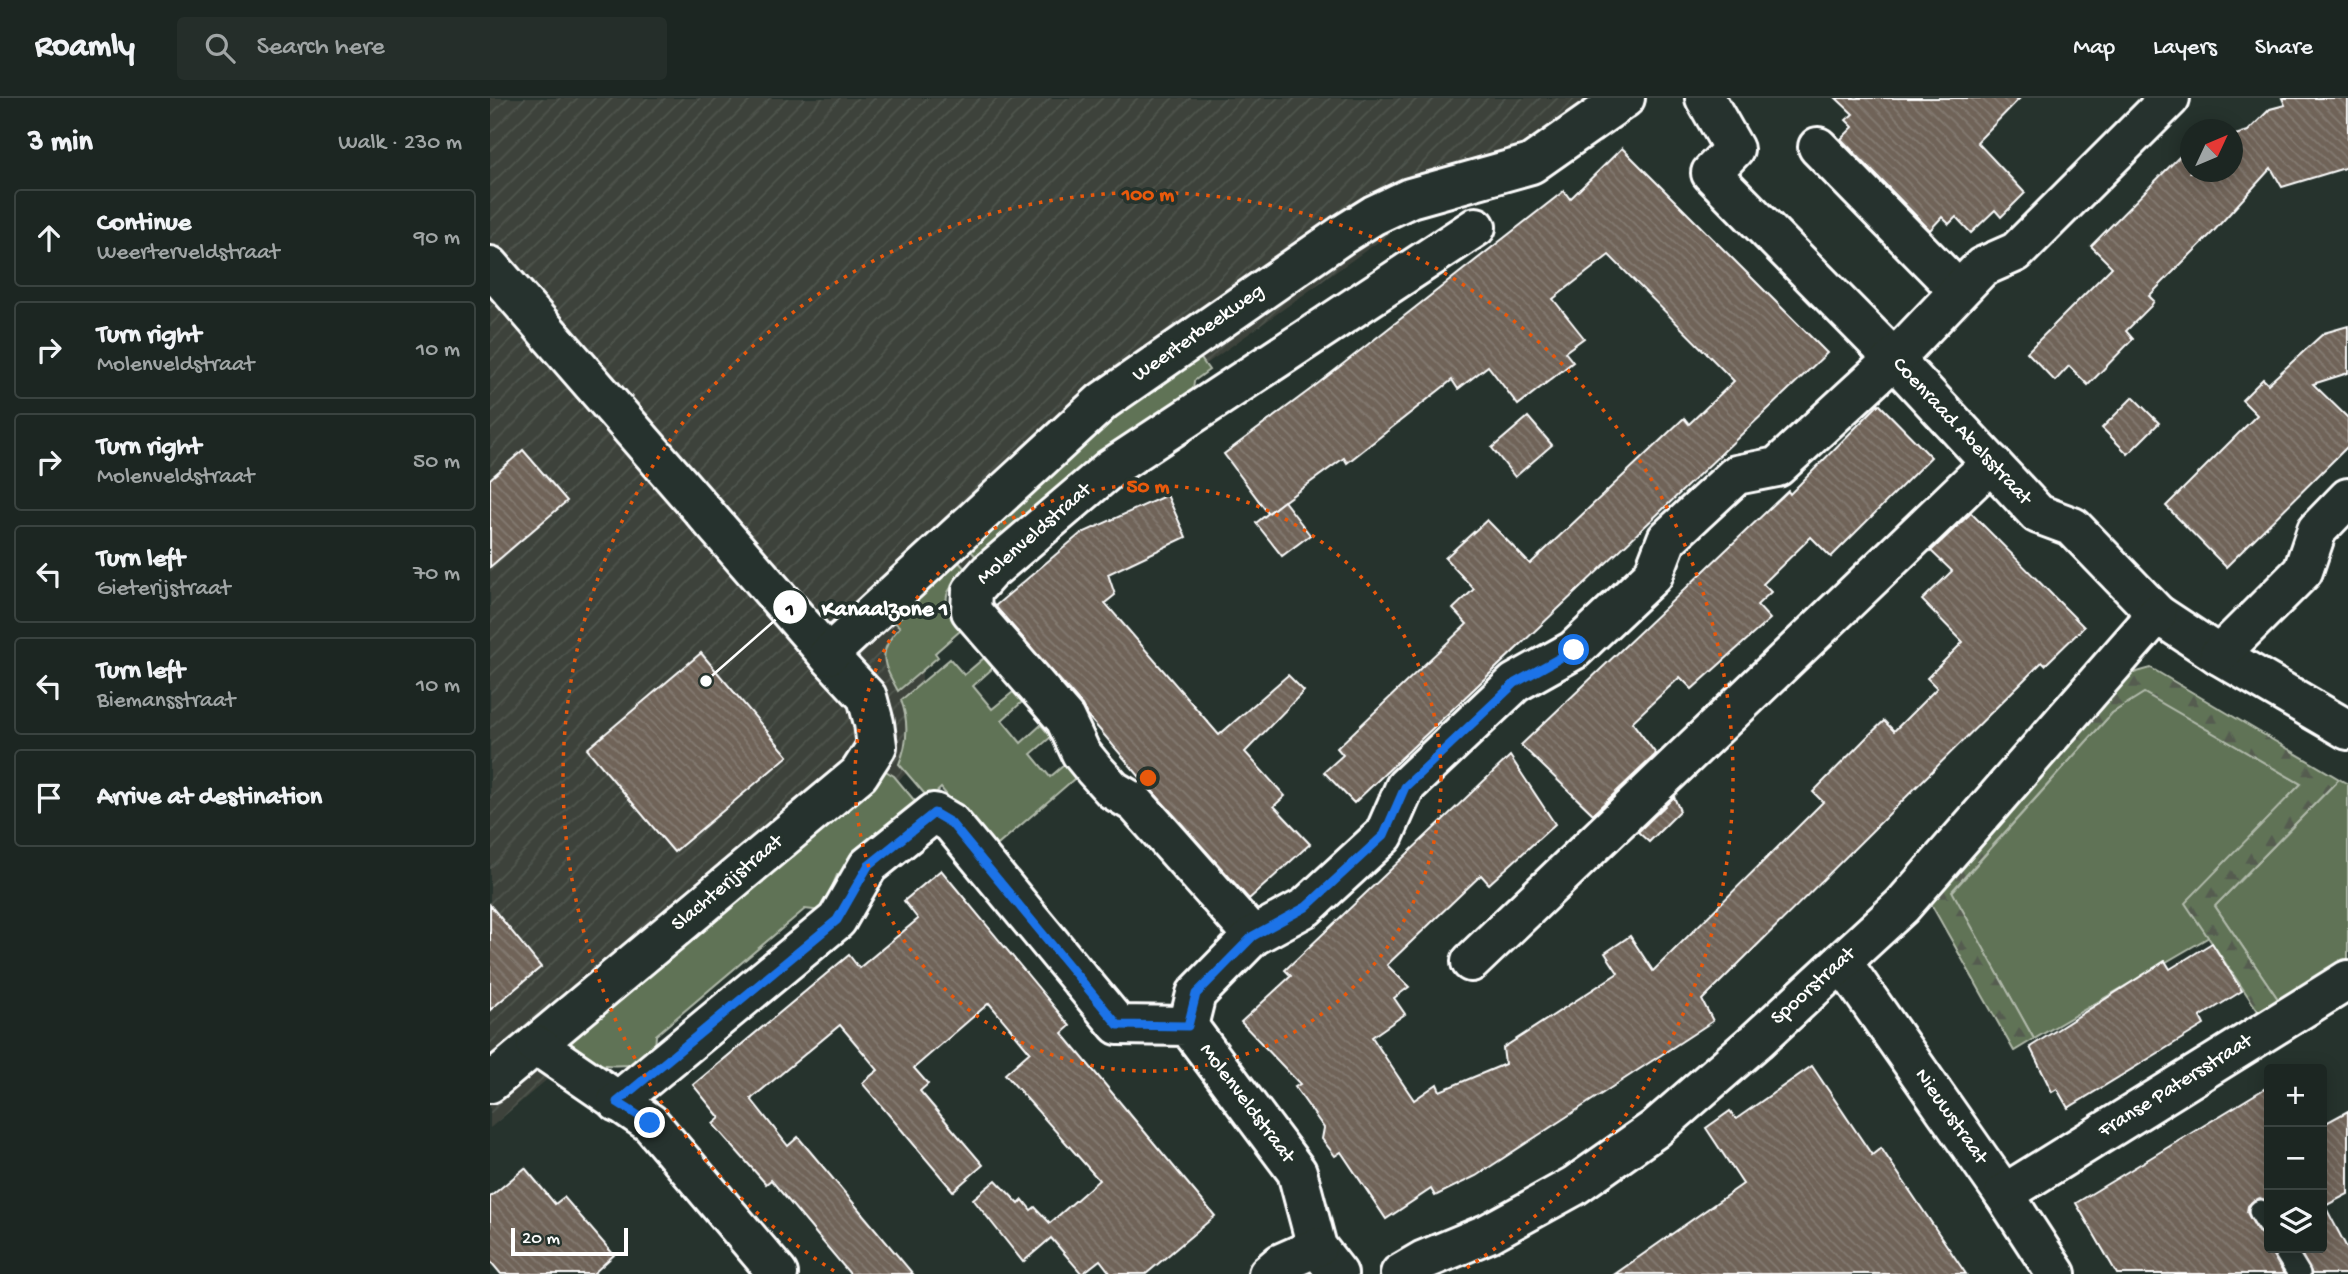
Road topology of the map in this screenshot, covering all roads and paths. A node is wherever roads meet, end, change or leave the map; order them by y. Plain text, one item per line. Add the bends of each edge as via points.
1 (1625, 98) edge
2 (1705, 98) edge
3 (2170, 98) edge
4 (1818, 147) dead end
5 (1476, 227) dead end
6 (490, 266) edge
7 (1958, 290) junction
8 (1894, 359) junction
9 (1991, 463) junction
10 (2348, 498) edge
11 (2157, 614) junction
12 (828, 655) junction
13 (2219, 656) junction
14 (2348, 730) edge
15 (1253, 936) junction
16 (1471, 962) dead end
17 (1842, 962) junction
18 (2348, 980) edge
19 (1188, 1026) junction
20 (536, 1045) junction
21 (490, 1083) edge
22 (617, 1102) junction
23 (2004, 1194) junction
24 (2286, 1253) edge
25 (1327, 1260) edge
26 (778, 1274) edge
27 (1268, 1274) edge
28 (1400, 1274) edge
29 (2056, 1274) edge
30 (2300, 1274) edge

1 - 12 street, Weerterbeekweg via 1531,164 1410,198 1374,215 1114,393
2 - 8 street, Coenraad Abelsstraat via 1734,149 1711,173
3 - 7 street via 2017,252 1982,267
4 - 7 street
5 - 15 street, Molenveldstraat via 1111,468 972,591 971,611 1065,719 1081,753 1113,790 1135,803
6 - 12 street
7 - 8 street
8 - 9 street, Coenraad Abelsstraat
8 - 15 street via 1777,467 1736,475 1667,539 1653,575 1584,641 1515,683 1405,787 1384,835 1306,907
9 - 11 street, Coenraad Abelsstraat via 2038,514 2073,527
9 - 16 street
10 - 13 street via 2317,530 2303,571
11 - 13 street, Coenraad Abelsstraat
11 - 17 street, Spoorstraat via 1902,906
12 - 20 street, Slachterijstraat via 867,697 874,723 877,746 859,774
13 - 14 street, Coenraad Abelsstraat
15 - 19 street via 1196,994
17 - 23 street, Nieuwstraat
17 - 28 street, Spoorstraat via 1644,1137 1574,1186 1489,1233
18 - 23 street, Franse Patersstraat
19 - 22 street, Molenveldstraat via 1118,1025 951,823 934,813 868,866 837,920
19 - 25 street, Molenveldstraat via 1297,1172
20 - 21 street, Slachterijstraat
20 - 22 street
22 - 26 street via 650,1123
23 - 29 street, Nieuwstraat
24 - 30 lane
25 - 27 street via 1281,1264

